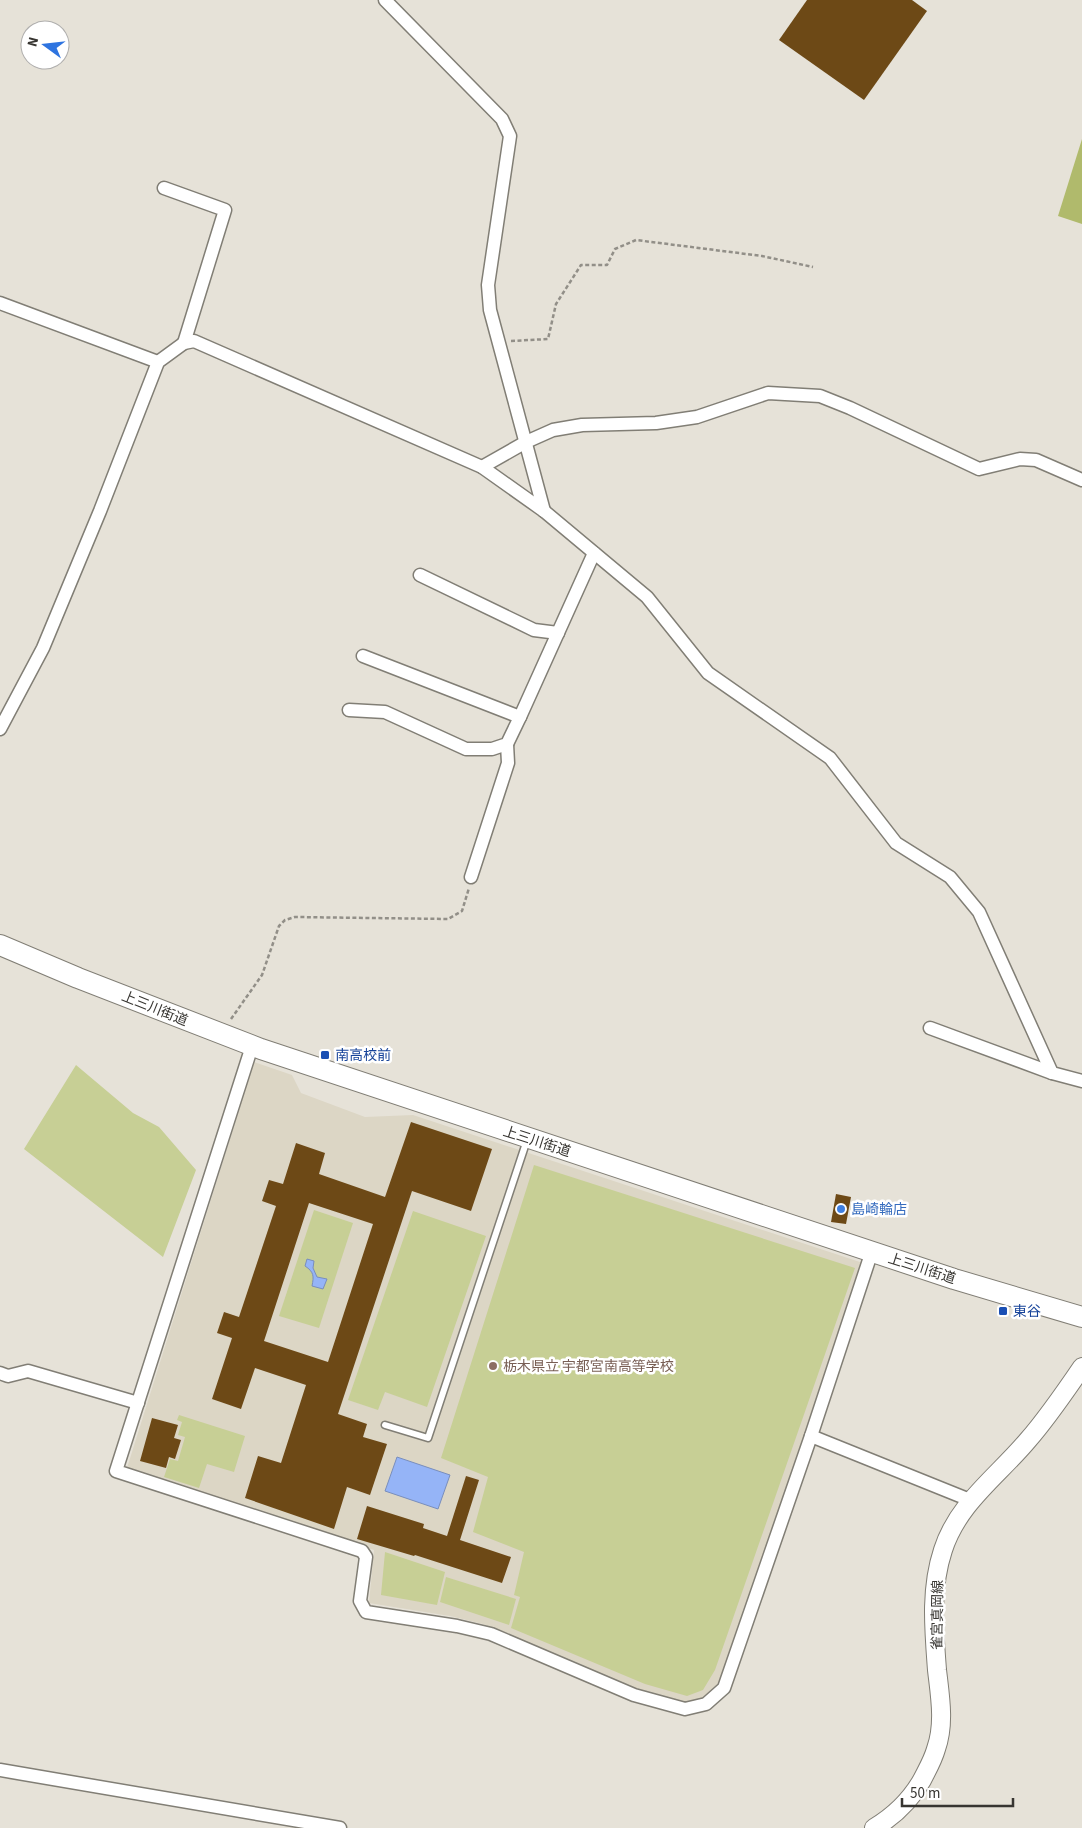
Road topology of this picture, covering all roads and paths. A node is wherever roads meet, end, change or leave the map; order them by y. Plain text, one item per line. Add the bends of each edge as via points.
1 (384, 0) edge
2 (164, 188) dead end
3 (813, 267) dead end
4 (0, 303) edge
5 (499, 342) junction
6 (184, 343) junction
7 (158, 362) junction
8 (526, 442) junction
9 (482, 467) junction
10 (1082, 480) edge
11 (544, 511) junction
12 (594, 552) junction
13 (420, 575) dead end
14 (558, 633) junction
15 (363, 656) dead end
16 (350, 710) dead end
17 (520, 717) junction
18 (0, 729) edge
19 (507, 744) junction
20 (471, 877) joint
21 (0, 945) edge
22 (930, 1028) dead end
23 (224, 1035) junction
24 (252, 1046) junction
25 (1052, 1073) junction
26 (1082, 1081) edge
27 (527, 1138) junction
28 (872, 1251) junction
29 (1082, 1317) edge
30 (1082, 1367) edge
31 (0, 1373) edge
32 (138, 1403) junction
33 (385, 1425) dead end
34 (811, 1436) junction
35 (970, 1500) junction
36 (0, 1770) edge
37 (340, 1828) edge
38 (874, 1828) edge

1 - 5 street via 502,119 510,136 488,285 490,310
2 - 6 street via 225,210
3 - 5 path via 762,256 636,240 615,249 607,265 581,265 556,304 548,339
4 - 7 street
5 - 8 street
6 - 7 street
6 - 9 street via 194,341 232,356
7 - 18 street via 43,648
8 - 9 street
8 - 10 street via 553,430 582,425 656,423 697,417 768,393 820,396 979,469 1020,459 1036,460
8 - 11 street
9 - 11 street
11 - 12 street
12 - 14 street
12 - 25 street via 646,597 708,673 830,758 896,843 950,878 979,912
13 - 14 street via 534,630
14 - 17 street
15 - 17 street
16 - 19 street via 385,712 466,749 492,749
17 - 19 street
19 - 20 street via 508,763
20 - 23 path via 462,911 448,919 285,920 279,926 262,975 235,1012
21 - 23 main road, 上三川街道
22 - 25 street
23 - 24 main road, 上三川街道
24 - 27 main road, 上三川街道
24 - 32 street
25 - 26 street
27 - 28 main road, 上三川街道
27 - 33 lane via 428,1438
28 - 29 main road, 上三川街道
28 - 34 street
30 - 35 main road, 雀宮真岡線 via 1029,1440
31 - 32 street via 8,1376 28,1371
32 - 34 street via 116,1471 362,1551 366,1557 360,1601 366,1612 491,1634 634,1694 685,1709 706,1704 724,1688
34 - 35 street
35 - 38 main road, 雀宮真岡線 via 943,1549 936,1586 934,1623 941,1699 937,1748 916,1791 899,1811
36 - 37 street

